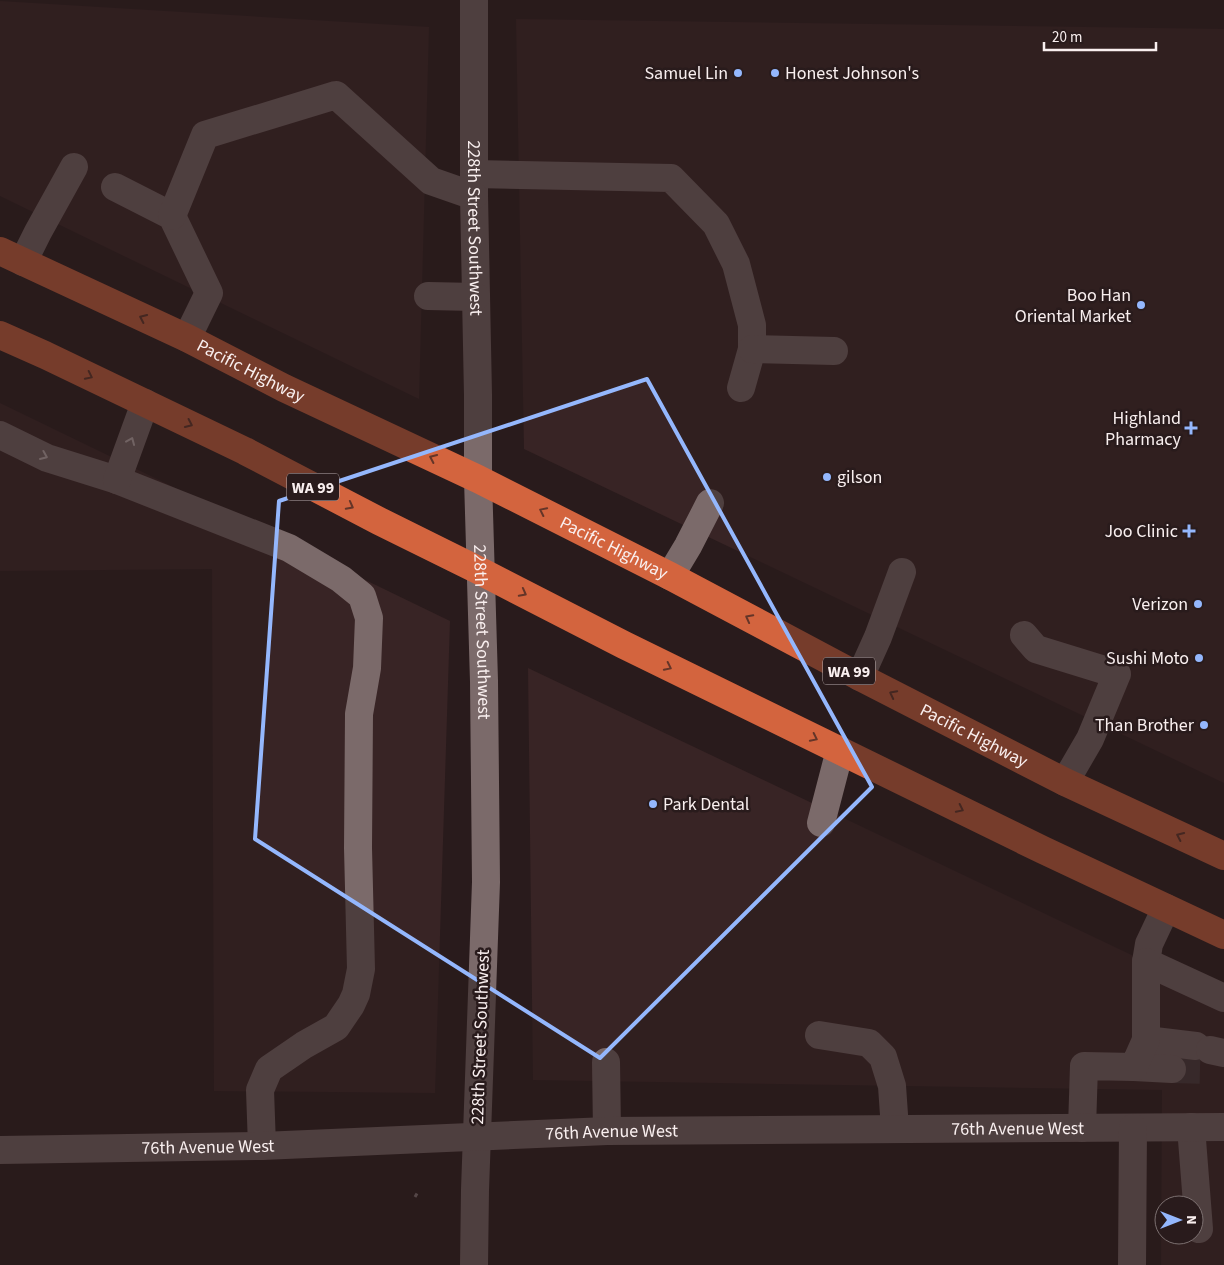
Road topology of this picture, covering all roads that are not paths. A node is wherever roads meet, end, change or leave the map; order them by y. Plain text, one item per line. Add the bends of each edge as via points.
1 (474, 0) edge
2 (74, 166) dead end
3 (474, 185) junction
4 (115, 187) dead end
5 (172, 216) junction
6 (11, 256) edge
7 (428, 296) dead end
8 (476, 297) junction
9 (0, 335) edge
10 (187, 338) junction
11 (752, 349) junction
12 (834, 351) dead end
13 (742, 388) dead end
14 (145, 403) junction
15 (0, 435) edge
16 (478, 479) junction
17 (117, 480) junction
18 (710, 503) dead end
19 (480, 571) junction
20 (902, 572) dead end
21 (670, 576) junction
22 (1024, 635) dead end
23 (860, 677) junction
24 (840, 750) junction
25 (1065, 782) junction
26 (821, 823) dead end
27 (1224, 856) edge
28 (1166, 908) junction
29 (1224, 935) edge
30 (1146, 962) junction
31 (1224, 998) edge
32 (819, 1035) dead end
33 (1146, 1040) junction
34 (1213, 1058) edge
35 (606, 1062) dead end
36 (1134, 1067) junction
37 (1172, 1069) tunnel mouth
38 (1191, 1127) junction
39 (1224, 1127) edge
40 (1082, 1128) junction
41 (1133, 1128) junction
42 (895, 1129) junction
43 (607, 1131) junction
44 (477, 1137) junction
45 (262, 1146) junction
46 (0, 1150) edge
47 (1196, 1195) edge
48 (474, 1265) edge
49 (1132, 1265) edge

1 - 3 street, 228th Street Southwest
2 - 6 street
3 - 5 street via 431,181 336,95 206,134
3 - 8 street, 228th Street Southwest
3 - 11 street via 671,178 716,224 736,264 752,325
4 - 5 street
5 - 10 street via 209,293
10 -> 6 highway, Pacific Highway / WA 99
7 - 8 street
8 - 16 street, 228th Street Southwest
9 -> 14 highway, WA 99
16 -> 10 highway, Pacific Highway / WA 99 via 284,388
11 - 12 street
11 - 13 street
17 -> 14 street
14 -> 19 highway, WA 99
15 -> 17 street via 47,458
16 - 19 street, 228th Street Southwest
21 -> 16 highway, Pacific Highway / WA 99
17 - 45 street via 289,548 341,579 362,596 369,618 367,668 359,714 361,969 356,994 336,1027 304,1044 269,1069 260,1090
18 - 21 street
19 -> 24 highway, WA 99
19 - 44 street, 228th Street Southwest via 486,882
20 - 23 street
23 -> 21 highway, Pacific Highway / WA 99
22 - 25 street via 1036,649 1117,674 1090,739
25 -> 23 highway, Pacific Highway / WA 99
24 - 26 street
24 -> 28 highway, WA 99
27 -> 25 highway, Pacific Highway / WA 99
28 - 29 highway, WA 99
28 - 30 street via 1149,944
30 - 31 street
30 - 33 street
32 - 42 street via 869,1043 883,1057 892,1086
33 - 34 street
33 - 36 street
35 - 43 street
36 - 37 street
36 - 40 street via 1084,1066
38 - 39 street, 76th Avenue West
38 - 41 street, 76th Avenue West
38 - 47 street
40 - 41 street, 76th Avenue West
40 - 42 street, 76th Avenue West
41 - 49 street
42 - 43 street, 76th Avenue West
43 - 44 street, 76th Avenue West
44 - 45 street, 76th Avenue West
44 - 48 street, 228th Street Southwest
45 - 46 street, 76th Avenue West

